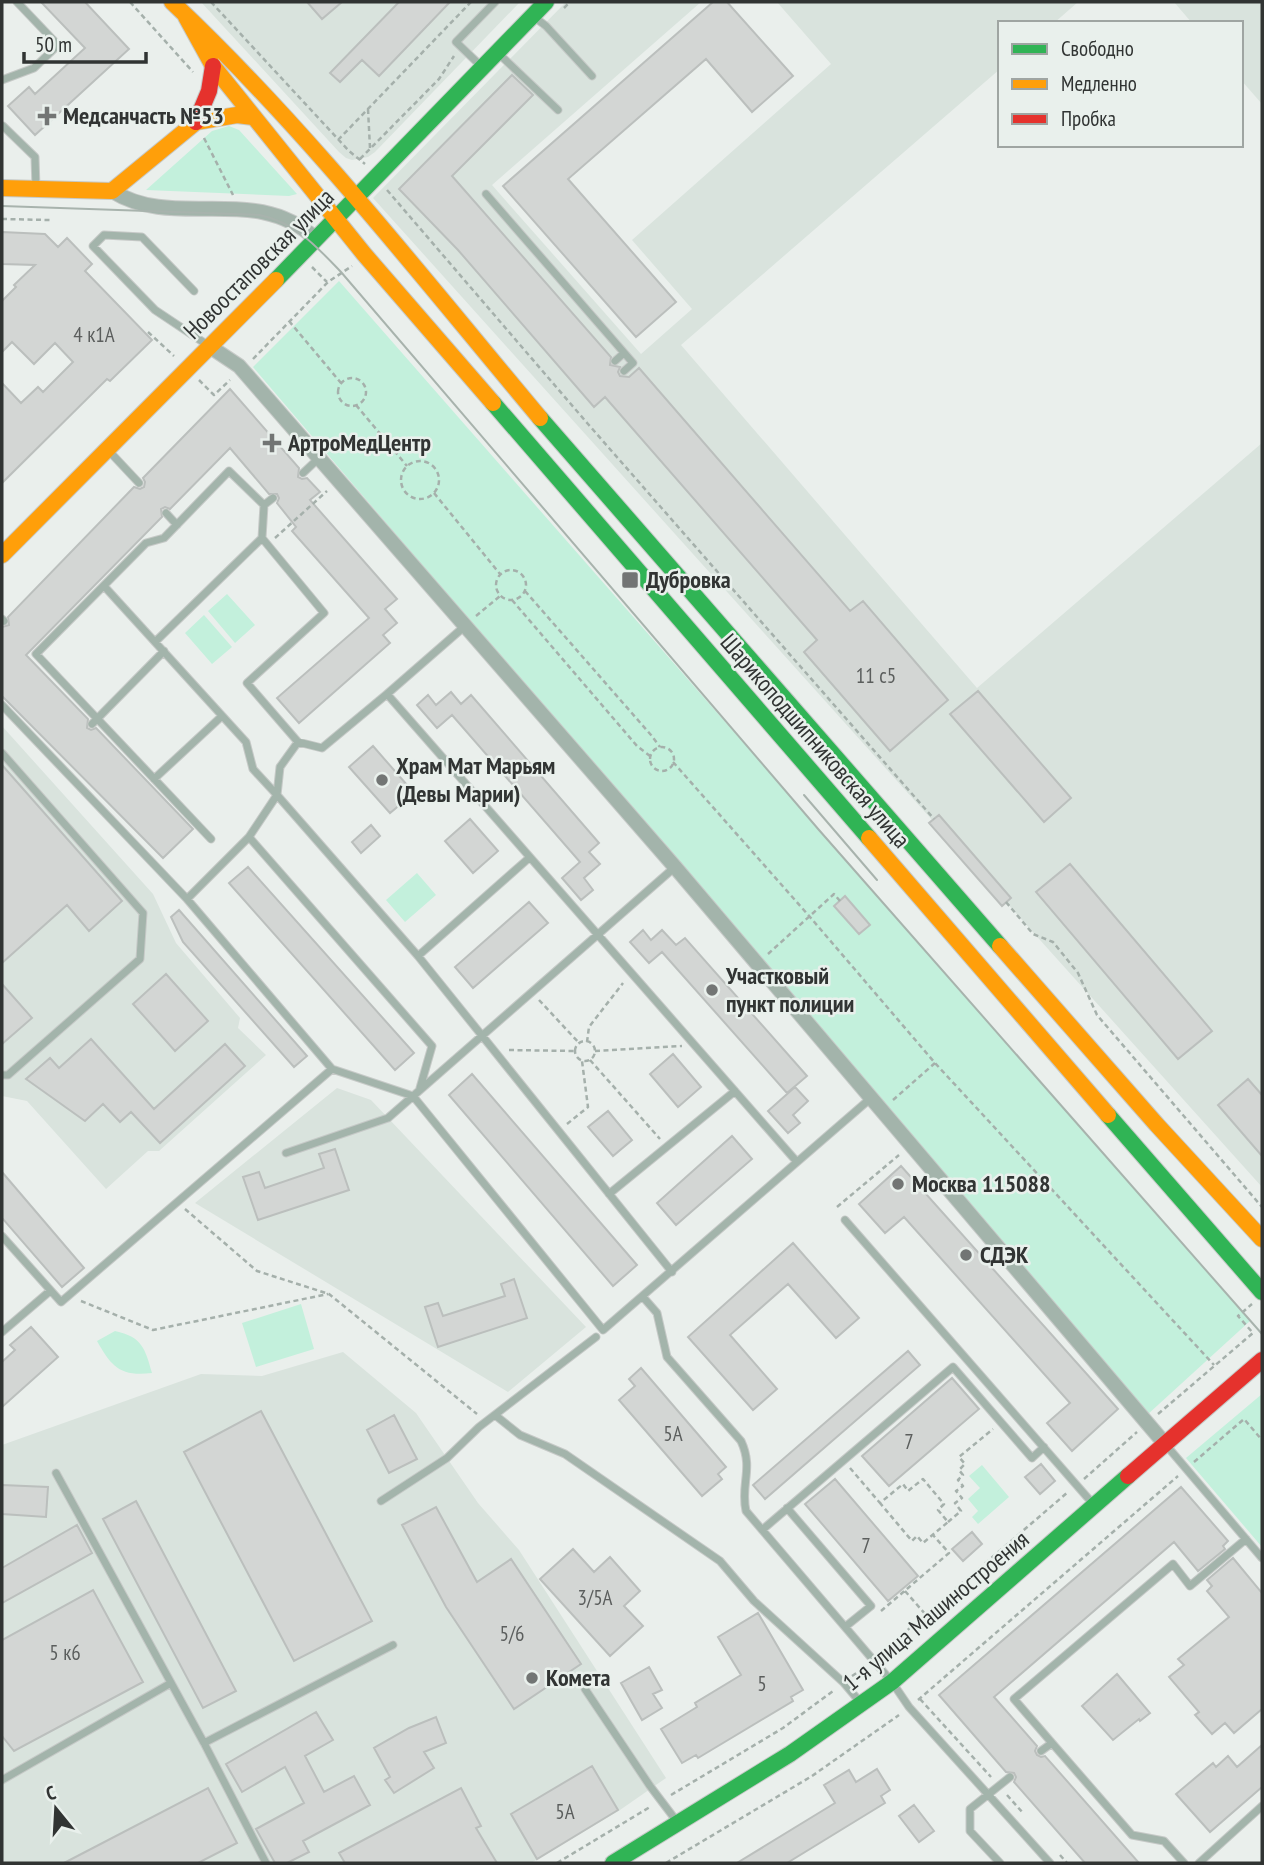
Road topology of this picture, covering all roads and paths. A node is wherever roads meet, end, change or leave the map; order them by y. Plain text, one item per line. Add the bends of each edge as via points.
1 (18, 2) edge
2 (130, 2) edge
3 (172, 2) edge
4 (211, 2) edge
5 (471, 2) edge
6 (495, 2) edge
7 (546, 2) edge
8 (533, 16) junction
9 (186, 18) junction
10 (456, 42) junction
11 (497, 52) junction
12 (213, 66) junction
13 (483, 67) junction
14 (592, 76) dead end
15 (197, 79) dead end
16 (2, 80) edge
17 (368, 109) junction
18 (558, 110) dead end
19 (253, 117) junction
20 (197, 122) junction
21 (3, 126) edge
22 (370, 149) junction
23 (360, 159) dead end
24 (2, 188) edge
25 (36, 189) junction
26 (112, 191) junction
27 (388, 192) dead end
28 (486, 194) dead end
29 (356, 198) junction
30 (2, 219) edge
31 (335, 219) junction
32 (50, 220) dead end
33 (316, 239) junction
34 (353, 264) dead end
35 (194, 291) dead end
36 (289, 321) junction
37 (148, 332) dead end
38 (209, 346) junction
39 (624, 353) junction
40 (615, 361) dead end
41 (187, 369) junction
42 (242, 369) junction
43 (624, 371) dead end
44 (341, 383) junction
45 (356, 405) junction
46 (107, 450) junction
47 (319, 458) junction
48 (407, 466) junction
49 (303, 473) dead end
50 (339, 480) junction
51 (139, 483) dead end
52 (434, 493) junction
53 (273, 498) dead end
54 (264, 505) junction
55 (166, 513) dead end
56 (177, 525) junction
57 (265, 541) junction
58 (2, 555) edge
59 (500, 574) junction
60 (104, 586) junction
61 (525, 591) junction
62 (500, 596) junction
63 (512, 600) junction
64 (465, 626) junction
65 (155, 642) junction
66 (164, 651) junction
67 (387, 694) junction
68 (2, 705) edge
69 (222, 716) junction
70 (95, 721) junction
71 (298, 742) junction
72 (660, 747) junction
73 (2, 753) edge
74 (61, 754) dead end
75 (650, 756) junction
76 (55, 761) junction
77 (673, 762) junction
78 (154, 779) junction
79 (277, 795) junction
80 (934, 819) dead end
81 (249, 837) junction
82 (211, 839) dead end
83 (529, 858) junction
84 (675, 867) junction
85 (187, 899) junction
86 (1006, 902) dead end
87 (598, 934) junction
88 (418, 956) junction
89 (632, 972) junction
90 (532, 992) junction
91 (482, 1035) junction
92 (587, 1042) junction
93 (580, 1044) junction
94 (695, 1046) junction
95 (494, 1049) junction
96 (576, 1051) junction
97 (595, 1051) junction
98 (582, 1060) junction
99 (590, 1060) junction
100 (935, 1063) junction
101 (332, 1069) junction
102 (2, 1075) edge
103 (420, 1090) junction
104 (735, 1091) junction
105 (413, 1096) junction
106 (871, 1098) junction
107 (881, 1110) junction
108 (559, 1131) junction
109 (667, 1146) junction
110 (903, 1152) dead end
111 (286, 1153) dead end
112 (797, 1162) junction
113 (609, 1194) junction
114 (177, 1202) junction
115 (837, 1207) dead end
116 (1262, 1207) edge
117 (845, 1220) dead end
118 (2, 1236) edge
119 (1262, 1239) edge
120 (671, 1272) junction
121 (1258, 1287) edge
122 (50, 1290) junction
123 (328, 1294) junction
124 (68, 1296) junction
125 (643, 1297) junction
126 (1256, 1304) edge
127 (2, 1332) edge
128 (596, 1336) dead end
129 (1262, 1359) edge
130 (1214, 1365) junction
131 (495, 1415) junction
132 (486, 1422) junction
133 (1000, 1422) junction
134 (1147, 1423) junction
135 (1262, 1440) edge
136 (1166, 1444) junction
137 (1044, 1447) junction
138 (843, 1461) junction
139 (1186, 1468) junction
140 (56, 1473) dead end
141 (1077, 1485) junction
142 (381, 1501) dead end
143 (880, 1503) junction
144 (1095, 1506) junction
145 (787, 1508) junction
146 (948, 1522) junction
147 (762, 1530) junction
148 (933, 1535) junction
149 (1246, 1539) junction
150 (1262, 1558) edge
151 (905, 1591) junction
152 (926, 1615) junction
153 (874, 1617) dead end
154 (845, 1627) junction
155 (393, 1645) dead end
156 (873, 1660) junction
157 (892, 1682) junction
158 (171, 1683) junction
159 (844, 1683) junction
160 (585, 1689) dead end
161 (862, 1705) junction
162 (909, 1707) junction
163 (204, 1742) junction
164 (1052, 1743) junction
165 (1041, 1751) dead end
166 (1010, 1777) dead end
167 (2, 1780) edge
168 (988, 1794) junction
169 (661, 1801) junction
170 (1262, 1807) edge
171 (678, 1824) junction
172 (266, 1863) edge
173 (557, 1863) edge
174 (615, 1863) edge
175 (666, 1863) edge
176 (1000, 1863) edge
177 (1050, 1863) edge
178 (1184, 1863) edge
179 (1199, 1863) edge

1 - 16 lane via 58,45 34,68
2 - 15 path
3 - 9 main road
4 - 17 path via 338,140
5 - 17 path
6 - 10 lane
7 - 8 main road, Новоостаповская улица
8 - 11 main road, Новоостаповская улица
8 - 14 lane
9 - 12 main road, Шарикоподшипниковская улица
9 - 29 main road, Шарикоподшипниковская улица via 234,62
10 - 13 lane
10 - 22 path via 458,49 439,79
11 - 13 main road, Новоостаповская улица
11 - 18 lane
12 - 19 main road, Шарикоподшипниковская улица
12 - 20 main road
13 - 29 main road, Новоостаповская улица
17 - 22 path
19 - 20 main road
19 - 31 main road, Шарикоподшипниковская улица
20 - 26 main road
21 - 25 lane via 35,157
22 - 23 path
24 - 25 main road
25 - 26 main road
26 - 33 street via 154,207 275,214
27 - 80 path
28 - 39 lane
29 - 31 main road, Новоостаповская улица
29 - 119 main road, Шарикоподшипниковская улица via 564,447
30 - 32 path
31 - 33 main road, Новоостаповская улица
31 - 121 main road, Шарикоподшипниковская улица
33 - 38 main road, Новоостаповская улица
34 - 36 path
35 - 38 lane via 142,237 104,235 93,246 155,310
36 - 42 path
36 - 44 path
37 - 41 path
38 - 41 main road, Новоостаповская улица
38 - 42 street
39 - 40 lane
39 - 43 lane via 633,363
41 - 42 path via 214,395
41 - 46 main road, Новоостаповская улица
42 - 47 street
44 - 45 path via 341,401
44 - 45 path via 352,378 362,383 364,397
45 - 48 path
46 - 51 lane
46 - 58 main road, Новоостаповская улица
47 - 49 lane
47 - 50 street
48 - 52 path via 424,461 434,467 439,477
48 - 52 path via 401,477 407,494 417,499
50 - 57 path
50 - 64 street
52 - 59 path
53 - 54 lane
54 - 56 lane via 229,471
54 - 57 lane
55 - 56 lane
56 - 60 lane via 164,538 146,543
57 - 65 lane
57 - 71 lane via 324,613 247,683
59 - 61 path via 519,572
59 - 62 path via 496,585
60 - 65 lane
60 - 70 lane via 36,654
61 - 63 path
61 - 72 path
62 - 63 path
62 - 64 path
63 - 75 path
64 - 67 lane
64 - 84 street
65 - 66 lane
66 - 69 lane
66 - 70 lane
67 - 71 lane via 322,748
67 - 83 lane
68 - 76 lane
69 - 78 lane
69 - 79 lane via 246,743 253,769
70 - 78 lane
71 - 79 lane via 280,767
72 - 75 path
72 - 77 path via 669,750
73 - 102 lane via 143,913 141,959 8,1075
74 - 76 lane
75 - 77 path via 657,770 667,770
76 - 85 lane
77 - 100 path
78 - 82 lane
79 - 81 lane
79 - 88 lane
81 - 85 lane
81 - 103 lane via 432,1046
83 - 87 lane
83 - 88 lane
84 - 87 lane
84 - 106 street
85 - 101 lane
86 - 116 path via 1033,934 1053,942 1078,973 1097,1015
87 - 89 lane
87 - 90 lane
88 - 91 lane
89 - 92 path via 589,1027
89 - 94 lane
90 - 91 lane
90 - 93 path
91 - 95 lane
91 - 103 lane
92 - 93 path
92 - 97 path
93 - 96 path
94 - 97 path
94 - 104 lane
95 - 96 path
95 - 108 lane
96 - 98 path
97 - 99 path
98 - 99 path
98 - 108 path via 587,1107
99 - 109 path
100 - 107 path
100 - 130 path
101 - 105 lane
101 - 114 lane
103 - 105 lane
104 - 109 lane
104 - 112 lane
105 - 111 lane via 388,1118
105 - 125 lane via 604,1330
106 - 107 street
106 - 112 lane
107 - 134 street
108 - 113 lane
109 - 113 lane
110 - 115 path
112 - 120 lane
113 - 120 lane
114 - 123 path via 257,1271
114 - 124 lane
117 - 137 lane
118 - 122 lane
120 - 125 lane
121 - 126 main road, Шарикоподшипниковская улица
122 - 124 lane via 61,1302
122 - 127 lane
123 - 124 path via 153,1330
123 - 132 path
125 - 147 lane via 657,1313 667,1357 741,1441 748,1456 743,1496 746,1511
126 - 130 path via 1238,1316 1252,1333
128 - 131 lane
129 - 136 main road, 1-я улица Машиностроения
130 - 134 path
131 - 132 lane
131 - 159 lane via 520,1435 565,1454 720,1561 754,1601
132 - 142 lane via 447,1458
133 - 137 lane via 1032,1458
133 - 138 lane via 953,1367
133 - 146 path via 959,1457 965,1465 958,1480 963,1486 956,1491 962,1498 955,1503 961,1511
134 - 136 street
134 - 141 path
135 - 139 path via 1244,1419
136 - 139 lane
136 - 144 main road, 1-я улица Машиностроения
137 - 141 lane
138 - 143 path
138 - 145 lane via 808,1497
139 - 149 lane
139 - 162 path
140 - 158 lane
141 - 144 lane
141 - 152 path
143 - 146 path via 903,1484 908,1491 923,1479 944,1504 938,1510
143 - 148 path via 912,1541 917,1536 923,1543
144 - 157 main road, 1-я улица Машиностроения
145 - 147 lane
145 - 154 lane via 871,1606
146 - 148 path
147 - 154 lane
148 - 151 path via 948,1553
149 - 150 lane
149 - 164 lane via 1190,1586 1173,1564 1014,1699
151 - 152 path
151 - 153 path
152 - 156 path
154 - 156 lane
155 - 163 lane
156 - 157 lane
156 - 159 path
157 - 161 main road, 1-я улица Машиностроения
157 - 162 lane
158 - 163 lane
158 - 167 lane
159 - 161 lane
159 - 169 path via 783,1728
160 - 169 lane
161 - 171 main road, 1-я улица Машиностроения
162 - 168 lane
162 - 175 path via 812,1776
163 - 172 lane
164 - 165 lane
164 - 178 lane via 1132,1835 1164,1841
166 - 168 lane
168 - 176 lane via 970,1809 970,1831
168 - 177 lane
169 - 171 lane
169 - 173 path
170 - 179 lane
171 - 174 main road, 1-я улица Машиностроения

